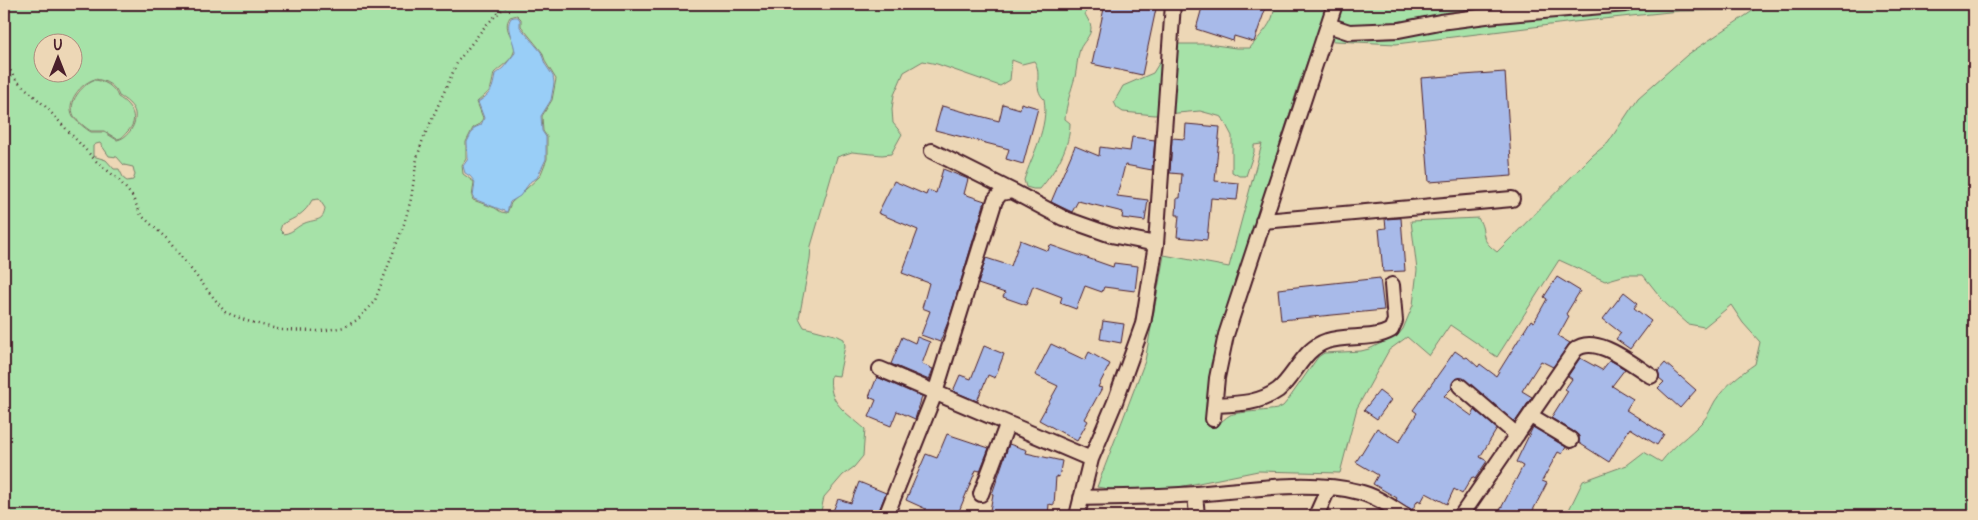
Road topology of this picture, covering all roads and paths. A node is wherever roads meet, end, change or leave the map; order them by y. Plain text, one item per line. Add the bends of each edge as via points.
1 (508, 4) edge
2 (1173, 4) edge
3 (1335, 4) edge
4 (1626, 4) edge
5 (1328, 24) junction
6 (4, 57) edge
7 (932, 151) dead end
8 (1012, 191) junction
9 (1512, 199) dead end
10 (1263, 221) junction
11 (1156, 244) junction
12 (1392, 285) dead end
13 (880, 369) dead end
14 (1651, 376) dead end
15 (1460, 386) dead end
16 (935, 393) junction
17 (1531, 416) junction
18 (1007, 425) junction
19 (1517, 435) junction
20 (1571, 440) dead end
21 (1091, 459) junction
22 (1329, 487) junction
23 (981, 494) dead end
24 (1195, 494) junction
25 (1082, 498) junction
26 (886, 516) edge
27 (1077, 516) edge
28 (1197, 516) edge
29 (1316, 516) edge
30 (1406, 516) edge
31 (1461, 516) edge

1 - 6 path via 486,24 458,61 423,139 404,224 374,303 357,320 321,331 281,330 225,312 167,239 141,215 120,180 96,162 44,105 14,78
2 - 11 street
3 - 5 street
4 - 5 street via 1486,16 1399,30 1349,32
5 - 10 street
7 - 8 street
8 - 11 street via 1063,218 1111,235
8 - 16 street via 1001,193 995,200
9 - 10 street
10 - 12 street via 1226,334 1214,412 1254,401 1279,389 1307,355 1327,340 1391,330 1395,321
11 - 21 street via 1143,324 1116,402
13 - 16 street
14 - 17 street via 1604,348 1587,344 1580,346
15 - 19 street
16 - 18 street
16 - 26 street
17 - 19 street
17 - 20 street
18 - 21 street
18 - 23 street
19 - 31 street
21 - 25 street
22 - 24 street via 1263,487
22 - 29 street
22 - 30 street via 1376,498
24 - 25 street
24 - 28 street
25 - 27 street

